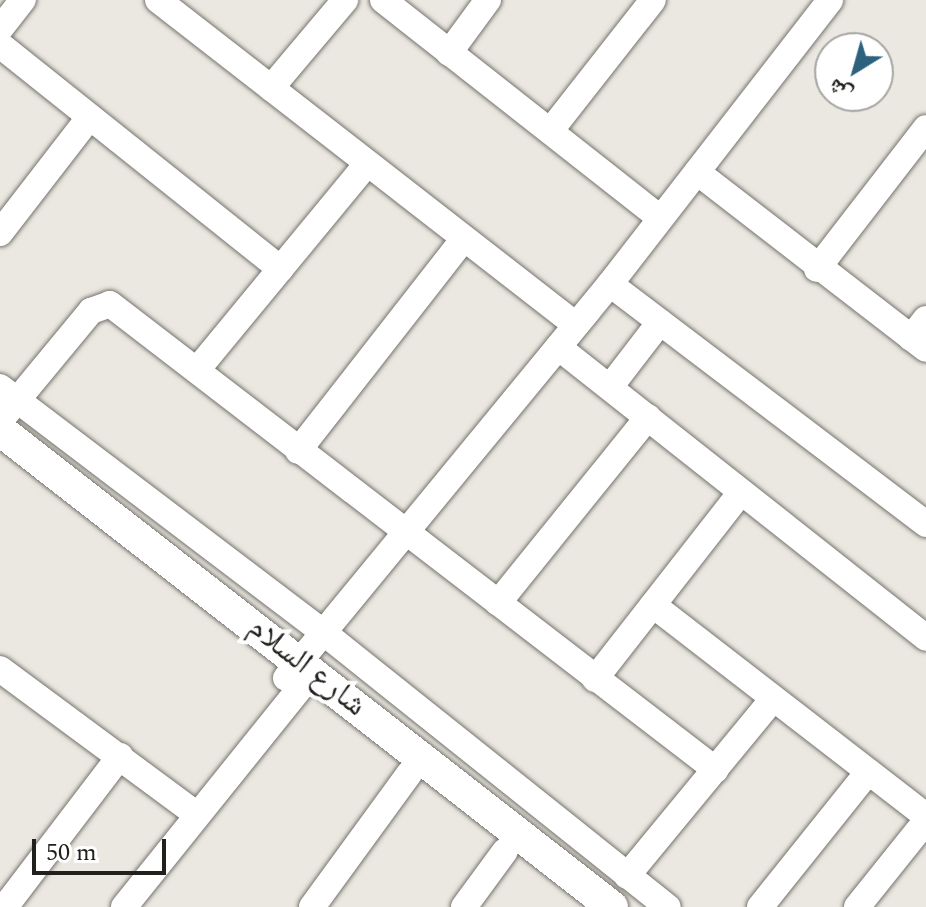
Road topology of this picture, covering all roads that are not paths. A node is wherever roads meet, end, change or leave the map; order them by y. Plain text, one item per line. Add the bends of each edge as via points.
1 (23, 0) edge
2 (345, 0) edge
3 (383, 0) edge
4 (488, 0) edge
5 (653, 0) edge
6 (825, 2) edge
7 (173, 4) edge
8 (0, 29) edge
9 (0, 45) edge
10 (449, 53) junction
11 (271, 88) junction
12 (89, 118) junction
13 (926, 128) edge
14 (551, 130) junction
15 (367, 164) junction
16 (697, 172) junction
17 (660, 218) junction
18 (0, 233) edge
19 (463, 240) junction
20 (281, 269) junction
21 (817, 269) junction
22 (610, 284) junction
23 (660, 322) junction
24 (576, 325) junction
25 (921, 336) edge
26 (558, 347) junction
27 (197, 370) junction
28 (610, 387) junction
29 (8, 393) edge
30 (648, 417) junction
31 (0, 421) edge
32 (0, 430) edge
33 (298, 451) junction
34 (0, 454) edge
35 (741, 492) junction
36 (926, 524) edge
37 (403, 531) junction
38 (498, 603) junction
39 (653, 605) junction
40 (323, 632) junction
41 (926, 637) edge
42 (299, 675) junction
43 (4, 679) edge
44 (595, 679) junction
45 (773, 699) junction
46 (120, 756) junction
47 (716, 770) junction
48 (868, 772) junction
49 (409, 774) junction
50 (196, 814) junction
51 (926, 818) edge
52 (505, 851) junction
53 (627, 876) junction
54 (871, 902) edge
55 (5, 907) edge
56 (124, 907) edge
57 (312, 907) edge
58 (464, 907) edge
59 (577, 907) edge
60 (612, 907) edge
61 (668, 907) edge
62 (760, 907) edge

1 - 8 street
2 - 11 street
3 - 10 street
4 - 10 street
5 - 14 street
6 - 16 street
7 - 11 street
9 - 12 street
10 - 14 street
11 - 15 street
12 - 18 street
12 - 20 street
13 - 21 street
14 - 17 street
15 - 19 street
15 - 20 street
16 - 17 street
16 - 21 street
17 - 22 street
19 - 24 street
19 - 33 street
20 - 27 street
21 - 25 street
22 - 23 street
22 - 24 street
23 - 28 street
23 - 36 street
24 - 26 street
26 - 28 street
26 - 37 street
27 - 29 street via 110,304 99,305
27 - 33 street
28 - 30 street
29 - 31 street
29 - 40 street
30 - 35 street
30 - 38 street
32 - 42 main road, شارع السلام
33 - 37 street
34 - 42 main road, شارع السلام
35 - 39 street
35 - 41 street
37 - 38 street
37 - 40 street
38 - 44 street
39 - 44 street
39 - 45 street
40 - 42 street
40 - 53 street
42 - 49 main road, شارع السلام
42 - 50 street
42 - 60 main road, شارع السلام
43 - 46 street
44 - 47 street
45 - 47 street
45 - 48 street
46 - 50 street
46 - 55 street
47 - 53 street
48 - 51 street
48 - 62 street
49 - 52 main road, شارع السلام
49 - 57 street
50 - 56 street
51 - 54 street
52 - 58 street
52 - 59 main road, شارع السلام
53 - 61 street

